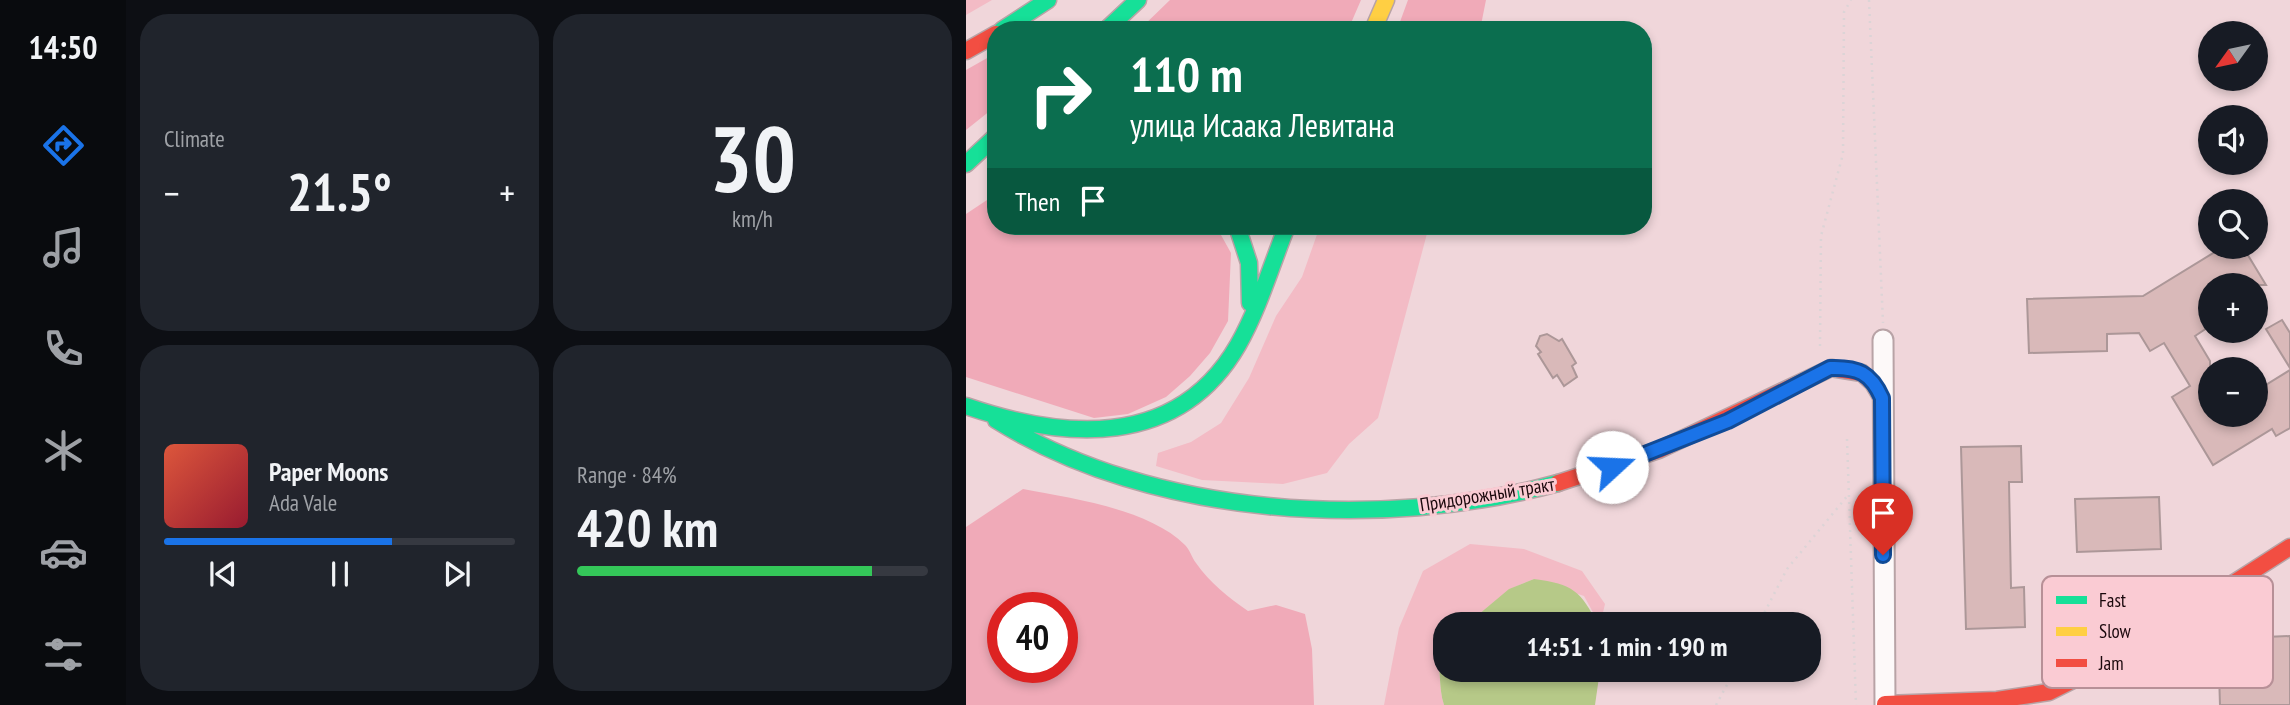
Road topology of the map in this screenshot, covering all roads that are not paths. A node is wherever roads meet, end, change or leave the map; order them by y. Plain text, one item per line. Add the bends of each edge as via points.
1 (1048, 0) edge
2 (1138, 0) edge
3 (1387, 0) edge
4 (1016, 21) edge
5 (1116, 21) edge
6 (1377, 21) edge
7 (987, 39) edge
8 (966, 51) edge
9 (987, 144) edge
10 (966, 164) edge
11 (1242, 235) edge
12 (1283, 235) edge
13 (1249, 321) junction
14 (1883, 340) road end
15 (1882, 398) junction
16 (966, 407) edge
17 (988, 415) junction
18 (2290, 547) edge
19 (2245, 576) edge
20 (2058, 688) edge
21 (1885, 705) edge

1 - 4 street
2 - 5 street
3 - 6 street
7 - 8 street
9 - 10 street
11 - 13 street via 1252,281
12 - 13 street
13 - 17 street via 1228,362 1204,388 1175,412 1148,422 1121,430 1071,432
14 - 15 street
15 - 17 street, Придорожный тракт via 1874,380 1862,371 1830,368 1728,421 1598,473 1445,505 1380,508 1279,508 1182,494 1048,452
15 - 21 street
16 - 17 street
18 - 19 street
20 - 21 street via 1997,699

